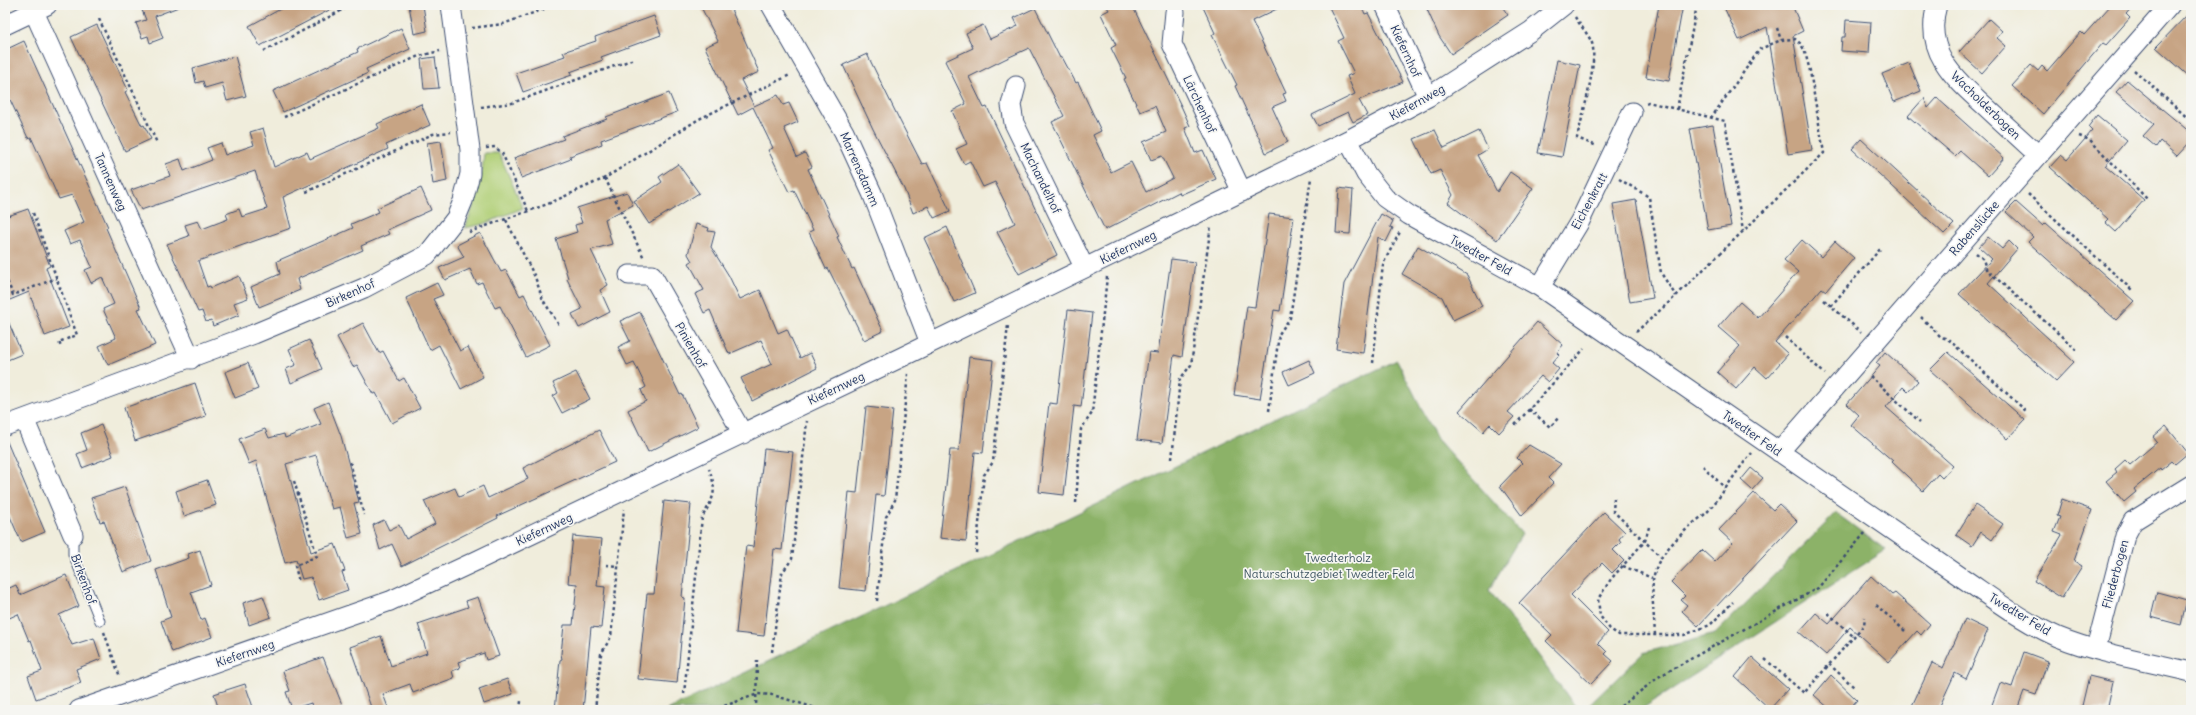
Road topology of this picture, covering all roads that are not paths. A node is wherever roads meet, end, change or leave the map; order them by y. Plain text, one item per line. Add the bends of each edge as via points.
1 (451, 5) edge
2 (771, 5) edge
3 (1385, 5) edge
4 (1937, 5) edge
5 (2170, 5) edge
6 (37, 7) edge
7 (1568, 8) edge
8 (1175, 12) dead end
9 (5, 24) edge
10 (1016, 86) dead end
11 (1428, 97) junction
12 (1632, 112) road end
13 (1348, 140) junction
14 (2038, 155) junction
15 (1242, 192) junction
16 (1084, 267) junction
17 (628, 276) dead end
18 (1540, 287) junction
19 (930, 343) junction
20 (192, 359) junction
21 (25, 421) junction
22 (5, 426) edge
23 (743, 434) junction
24 (1779, 452) junction
25 (2191, 485) edge
26 (73, 535) joint
27 (100, 621) road end
28 (2096, 649) junction
29 (2191, 672) edge
30 (79, 710) edge

1 - 20 street, Birkenhof via 470,150 470,174 456,218 445,234 427,255 364,288
2 - 19 street, Marrensdamm via 844,132 869,186
3 - 11 street, Kiefernhof
4 - 14 street, Wacholderbogen via 1934,35 1940,57 1954,77
5 - 14 street, Rabenslücke
6 - 9 street
6 - 20 street, Tannenweg
7 - 11 street, Kiefernweg
8 - 15 street, Lärchenhof via 1172,44
10 - 16 street, Machandelhof via 1011,105 1014,122
11 - 13 street, Kiefernweg
12 - 18 street, Eichenkratt via 1580,221
13 - 15 street, Kiefernweg
13 - 18 street, Twedter Feld via 1366,174 1385,198 1409,215
14 - 24 street, Rabenslücke
15 - 16 street, Kiefernweg
16 - 19 street, Kiefernweg
17 - 23 street, Pinienhof via 652,275
18 - 24 street, Twedter Feld
19 - 23 street, Kiefernweg
20 - 21 street, Birkenhof
21 - 22 street, Birkenhof
21 - 26 street, Birkenhof
23 - 30 street, Kiefernweg via 390,601
24 - 28 street, Twedter Feld via 2031,623 2058,636
25 - 28 street, Fliederbogen via 2152,508 2130,526 2125,536
26 - 27 lane, Birkenhof via 73,554
28 - 29 street, Twedter Feld

